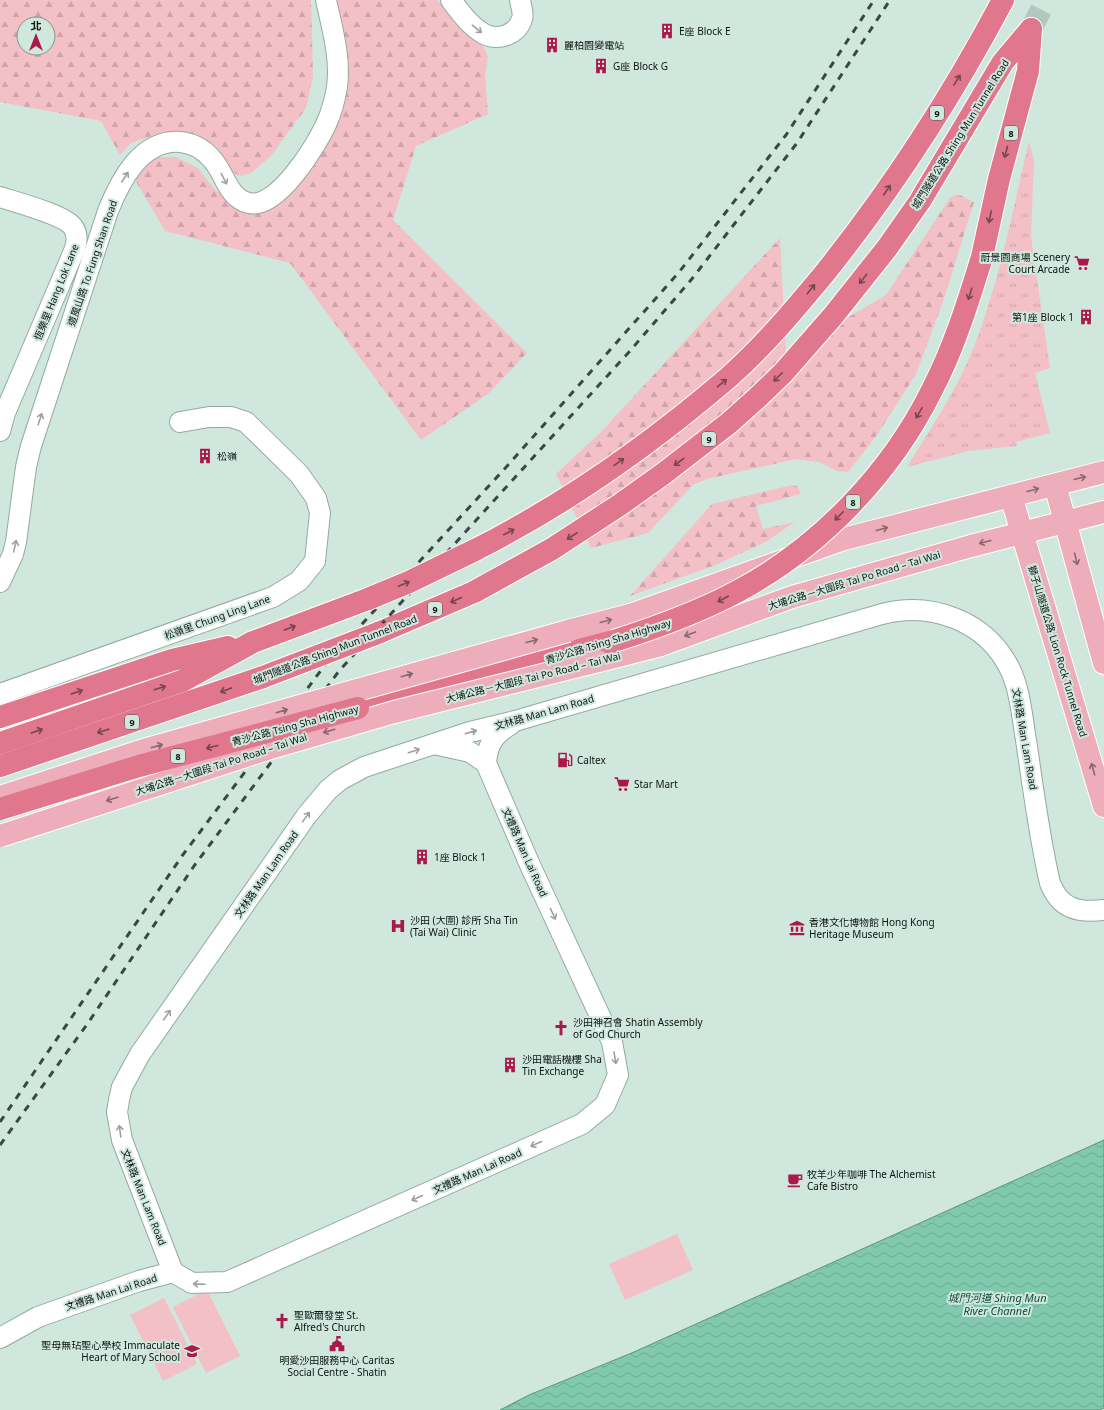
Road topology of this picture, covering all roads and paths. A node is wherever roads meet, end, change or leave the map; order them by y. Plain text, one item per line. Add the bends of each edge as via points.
1 (326, 0) edge
2 (450, 0) edge
3 (520, 0) edge
4 (1003, 0) edge
5 (1031, 29) joint
6 (0, 196) edge
7 (180, 422) dead end
8 (0, 431) edge
9 (1104, 472) edge
10 (1055, 485) junction
11 (1011, 496) junction
12 (1104, 512) edge
13 (1066, 521) junction
14 (1022, 532) junction
15 (0, 582) edge
16 (253, 642) junction
17 (1104, 663) edge
18 (0, 694) edge
19 (0, 717) edge
20 (515, 722) junction
21 (0, 743) edge
22 (434, 744) junction
23 (486, 763) junction
24 (0, 766) edge
25 (0, 797) edge
26 (1104, 806) edge
27 (0, 809) edge
28 (0, 836) edge
29 (1104, 910) edge
30 (173, 1272) junction
31 (0, 1338) edge

15 -> 1 street, 道風山路 To Fung Shan Road via 16,542 30,450 118,187 131,167 146,153 161,144 177,142 193,145 207,153 238,198 250,204 257,204 277,193 319,136 334,101 337,64
2 -> 3 street via 478,30 496,37 512,32 520,23 523,18
16 -> 4 highway, 9, bridge via 368,599 446,565 529,522 651,440 729,376 800,303 865,222 936,114
5 -> 24 highway, 城門隧道公路 Shing Mun Tunnel Road / 9, bridge via 1003,62 924,195 886,248 860,283 783,373 734,418 621,504 530,563 428,613 222,692
5 -> 27 highway, 青沙公路 Tsing Sha Highway / 8, bridge via 1028,71 999,179 982,257 956,337 932,390 908,433 860,495 821,533 784,562 740,590 682,618 614,641 146,764
6 - 8 street, 恆樂里 Hang Lok Lane via 64,219 73,227 77,239 5,413
7 - 18 street, 松嶺里 Chung Ling Lane via 210,417 231,417 246,422 299,474 316,498 320,513 315,561 299,581 273,597
10 -> 9 main road
11 -> 10 main road
10 - 13 main road
11 - 14 main road, 獅子山隧道公路 Lion Rock Tunnel Road
25 -> 11 main road, bridge via 147,749 630,615 844,539
12 - 13 main road, 大埔公路－大圍段 Tai Po Road – Tai Wai
13 - 14 main road, 大埔公路－大圍段 Tai Po Road – Tai Wai
13 -> 17 main road
26 -> 14 main road, 獅子山隧道公路 Lion Rock Tunnel Road
14 -> 28 main road, 大埔公路－大圍段 Tai Po Road – Tai Wai, bridge via 792,597 661,645 394,712 304,738
19 -> 16 highway via 172,660
21 -> 16 highway, 9 via 182,681
22 -> 20 street, 文林路 Man Lam Road via 470,732
20 - 23 street via 494,737 487,748
20 - 29 street, 文林路 Man Lam Road via 893,611 916,609 951,616 973,626 986,636 1010,670 1021,709 1047,870 1054,892 1066,905 1076,910
22 - 23 street via 470,752
30 -> 22 street, 文林路 Man Lam Road via 122,1140 118,1112 124,1081 140,1054 306,815 323,795 340,780 364,767
23 -> 30 street, 文禮路 Man Lai Road via 612,1042 618,1075 605,1105 582,1124 227,1282 192,1284
30 - 31 street, 文禮路 Man Lai Road via 139,1281 38,1317

